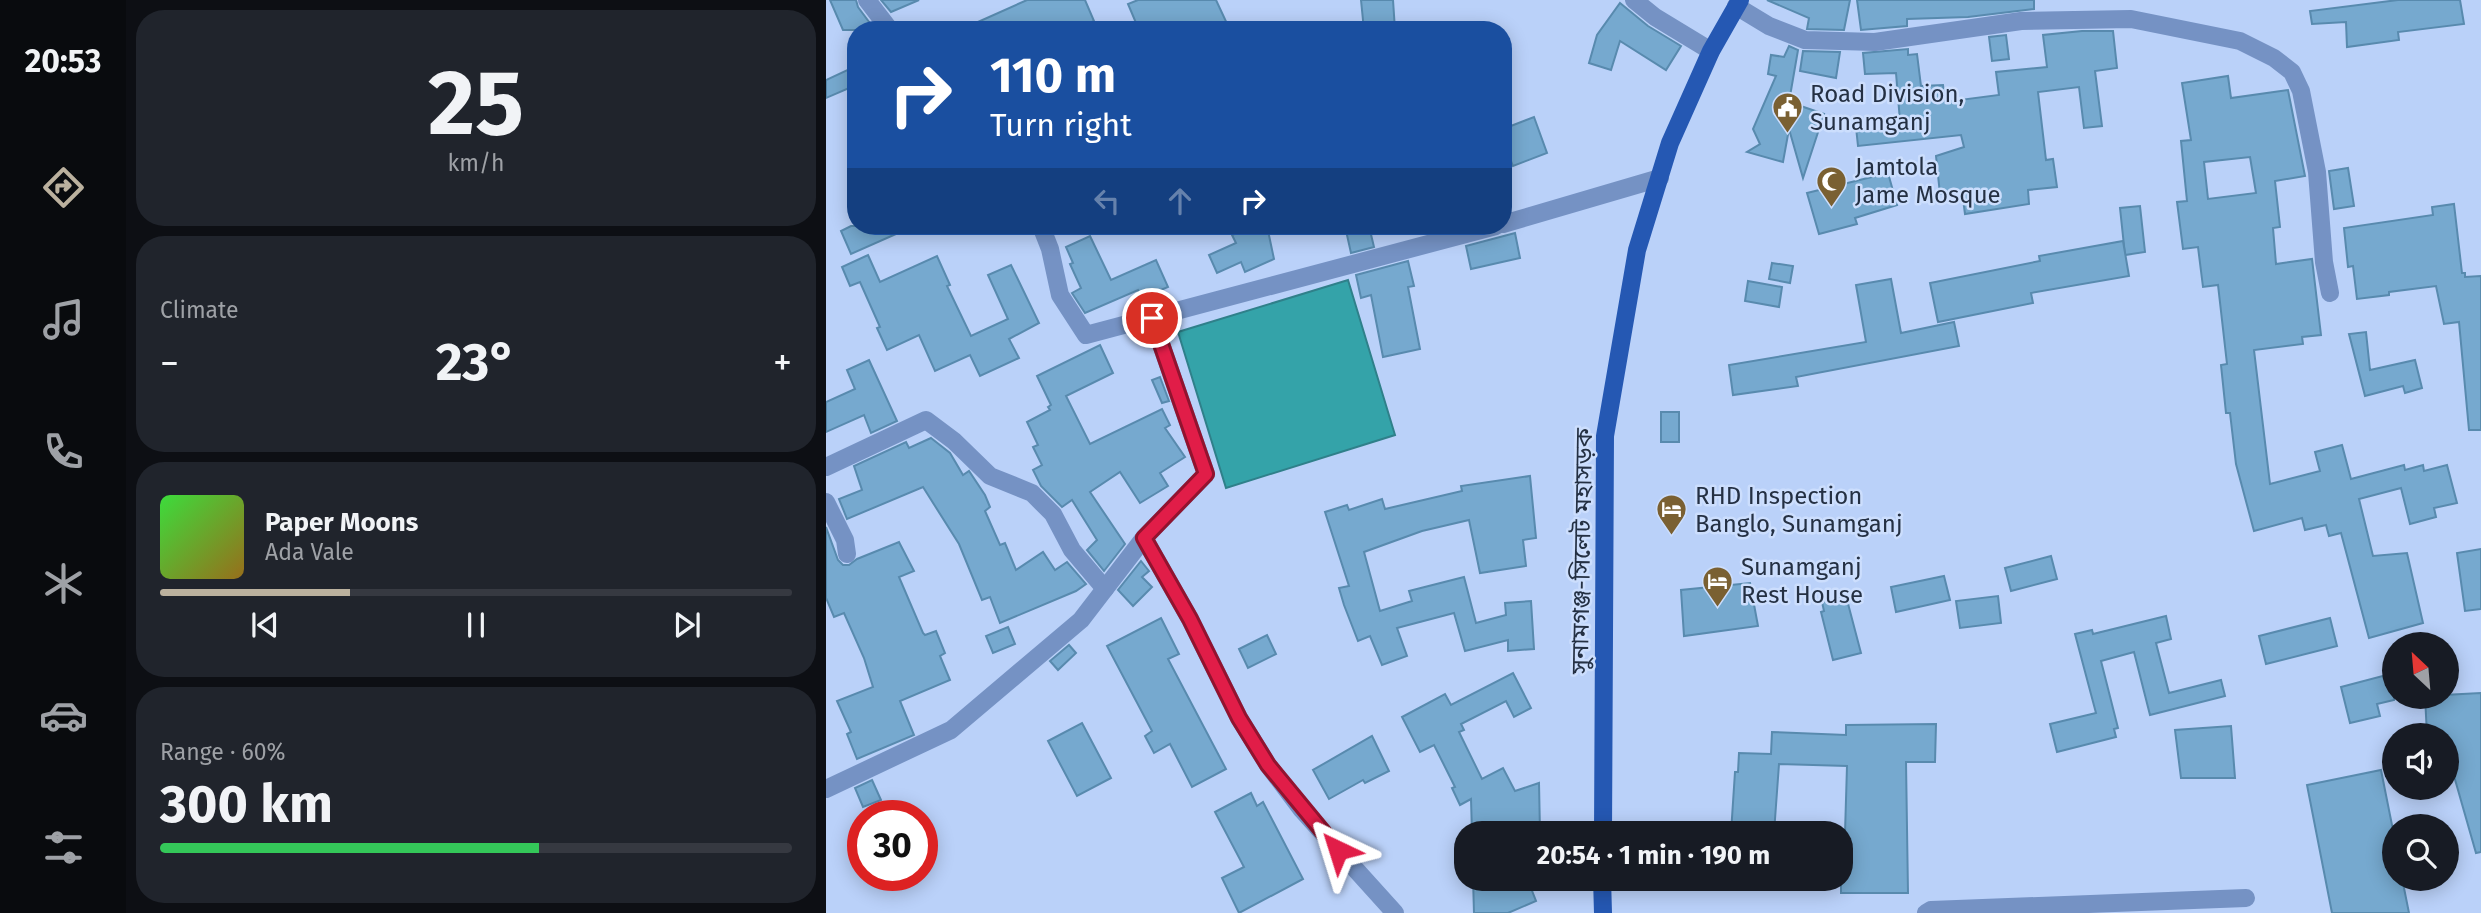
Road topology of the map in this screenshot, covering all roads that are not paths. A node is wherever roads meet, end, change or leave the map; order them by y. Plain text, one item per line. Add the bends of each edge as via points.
1 (867, 0) edge
2 (1634, 0) edge
3 (1738, 3) edge
4 (883, 21) edge
5 (1711, 51) junction
6 (1660, 178) junction
7 (1512, 220) edge
8 (1045, 235) edge
9 (1462, 235) edge
10 (2330, 293) dead end
11 (1152, 318) junction
12 (826, 467) edge
13 (826, 502) edge
14 (1144, 538) junction
15 (847, 554) dead end
16 (1105, 589) junction
17 (826, 789) edge
18 (1603, 821) edge
19 (1602, 891) edge
20 (2246, 898) dead end
21 (1395, 913) edge
22 (1603, 913) edge
23 (1926, 913) edge

1 - 4 street
2 - 5 street
3 - 5 main road, সুনামগঞ্জ-সিলেট মহাসড়ক
3 - 10 street via 1769,26 1805,40 1875,43 2021,21 2131,19 2240,41 2274,58 2291,72 2301,91 2317,172
5 - 6 main road, সুনামগঞ্জ-সিলেট মহাসড়ক
6 - 7 street
6 - 18 main road, সুনামগঞ্জ-সিলেট মহাসড়ক via 1637,250 1605,436
8 - 11 street via 1060,295 1086,335
9 - 11 street
11 - 14 street via 1206,474
12 - 16 street via 926,419 990,476 1032,493 1054,514 1072,550
13 - 15 street
14 - 16 street
14 - 21 street via 1268,765
16 - 17 street via 1081,620 951,730
19 - 22 main road
20 - 23 street

